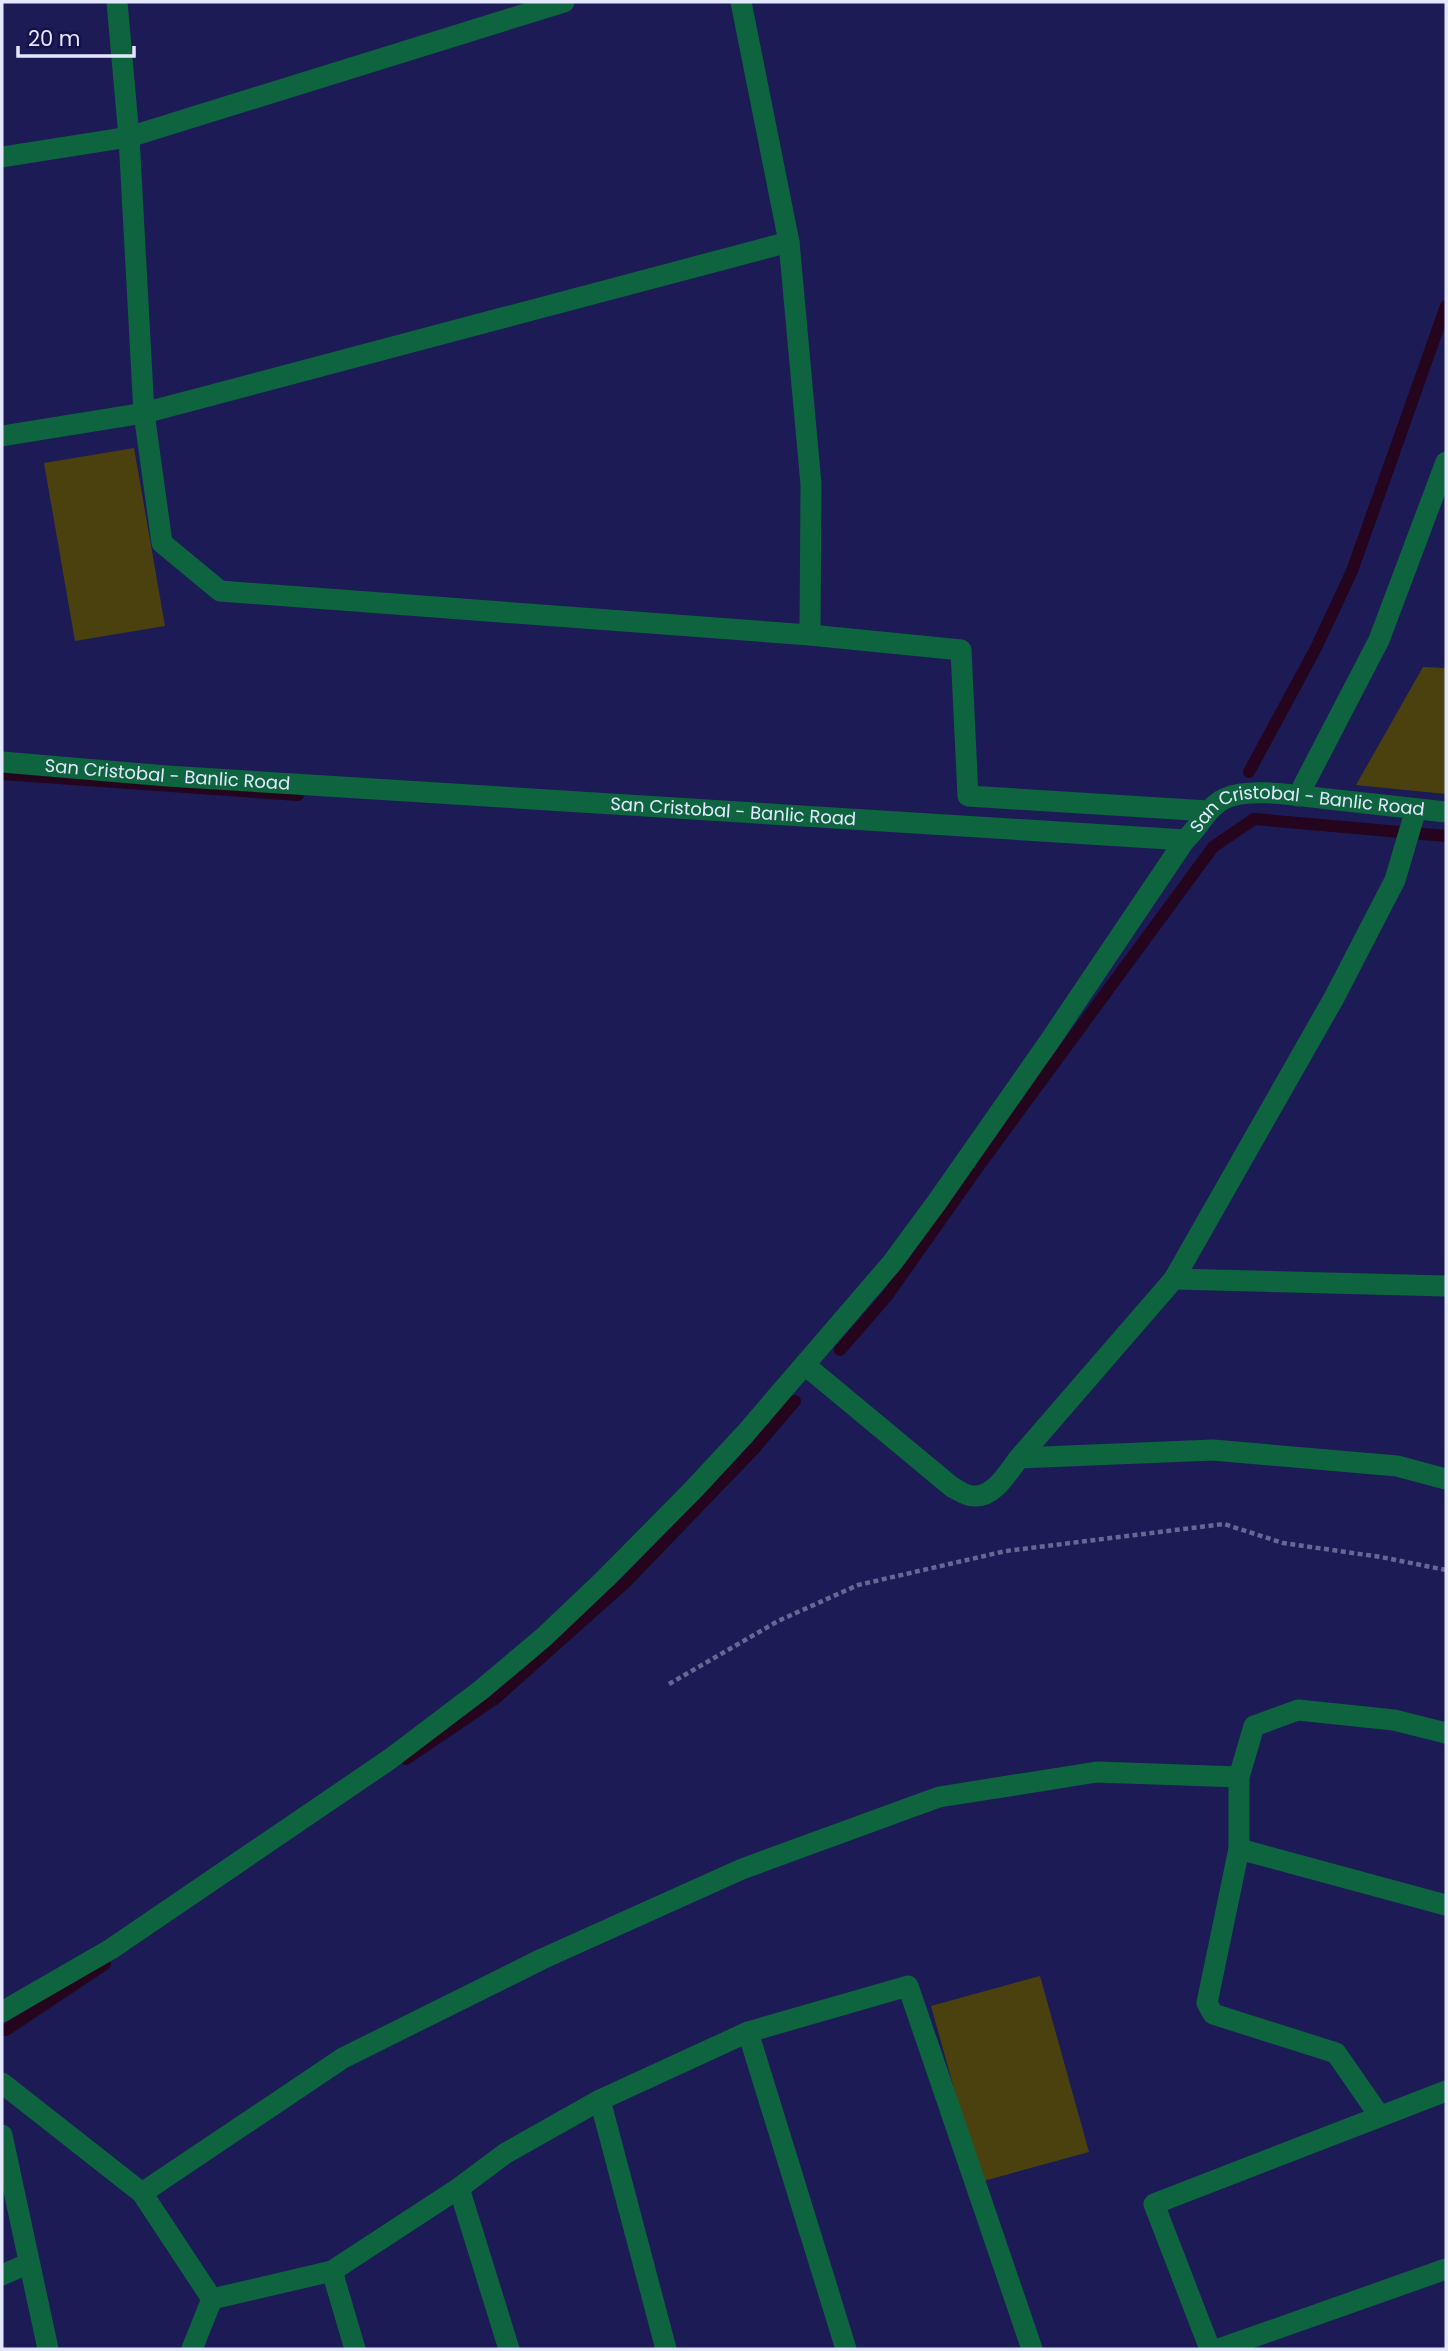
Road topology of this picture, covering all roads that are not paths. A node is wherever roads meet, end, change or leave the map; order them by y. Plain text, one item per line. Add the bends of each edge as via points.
1 (117, 2) edge
2 (564, 2) edge
3 (741, 2) edge
4 (129, 137) junction
5 (2, 157) edge
6 (789, 242) junction
7 (144, 413) junction
8 (2, 436) edge
9 (1446, 462) edge
10 (810, 635) junction
11 (2, 762) edge
12 (1298, 796) junction
13 (1416, 809) junction
14 (1208, 811) junction
15 (1446, 812) edge
16 (1185, 840) junction
17 (1174, 1279) junction
18 (1446, 1286) edge
19 (805, 1365) junction
20 (1018, 1458) junction
21 (1446, 1479) edge
22 (1446, 1733) edge
23 (1239, 1777) junction
24 (1239, 1849) junction
25 (1446, 1905) edge
26 (2, 2012) edge
27 (748, 2032) junction
28 (2, 2082) edge
29 (1446, 2091) edge
30 (600, 2099) junction
31 (1379, 2115) junction
32 (2, 2135) edge
33 (459, 2188) junction
34 (142, 2193) junction
35 (29, 2263) junction
36 (1446, 2269) edge
37 (332, 2271) junction
38 (2, 2276) edge
39 (212, 2299) junction
40 (48, 2349) edge
41 (192, 2349) edge
42 (355, 2349) edge
43 (509, 2349) edge
44 (666, 2349) edge
45 (846, 2349) edge
46 (1032, 2349) edge
47 (1210, 2349) edge
48 (1219, 2349) edge

1 - 4 street
2 - 4 street
3 - 6 street
4 - 5 street
4 - 7 street
6 - 7 street
6 - 10 street via 811,484
7 - 8 street
7 - 10 street via 162,543 220,591
9 - 12 street via 1379,640
10 - 14 street via 961,650 968,796
11 - 16 street, San Cristobal - Banlic Road
12 - 13 street, San Cristobal - Banlic Road
12 - 14 street, San Cristobal - Banlic Road via 1253,793 1226,797
13 - 15 street, San Cristobal - Banlic Road
13 - 17 street via 1395,880 1334,998
14 - 16 street, San Cristobal - Banlic Road
16 - 19 street via 937,1202
17 - 18 street
17 - 20 street
19 - 20 street via 953,1487 971,1496 986,1495
19 - 26 street via 694,1489 544,1637 481,1690 390,1759 111,1949
20 - 21 street via 1213,1450 1397,1466
22 - 23 street via 1394,1720 1298,1710 1254,1726
23 - 24 street
23 - 34 street via 1097,1772 939,1797 742,1869 542,1959 343,2058
24 - 25 street
24 - 31 street via 1207,2003 1213,2014 1336,2053
27 - 30 street
27 - 45 street
27 - 46 street via 908,1986
28 - 34 street
29 - 31 street
30 - 33 street via 506,2153
30 - 44 street
31 - 47 street via 1154,2204
32 - 35 street
33 - 37 street
33 - 43 street
34 - 39 street
35 - 38 street
35 - 40 street
36 - 48 street
37 - 39 street
37 - 42 street
39 - 41 street

